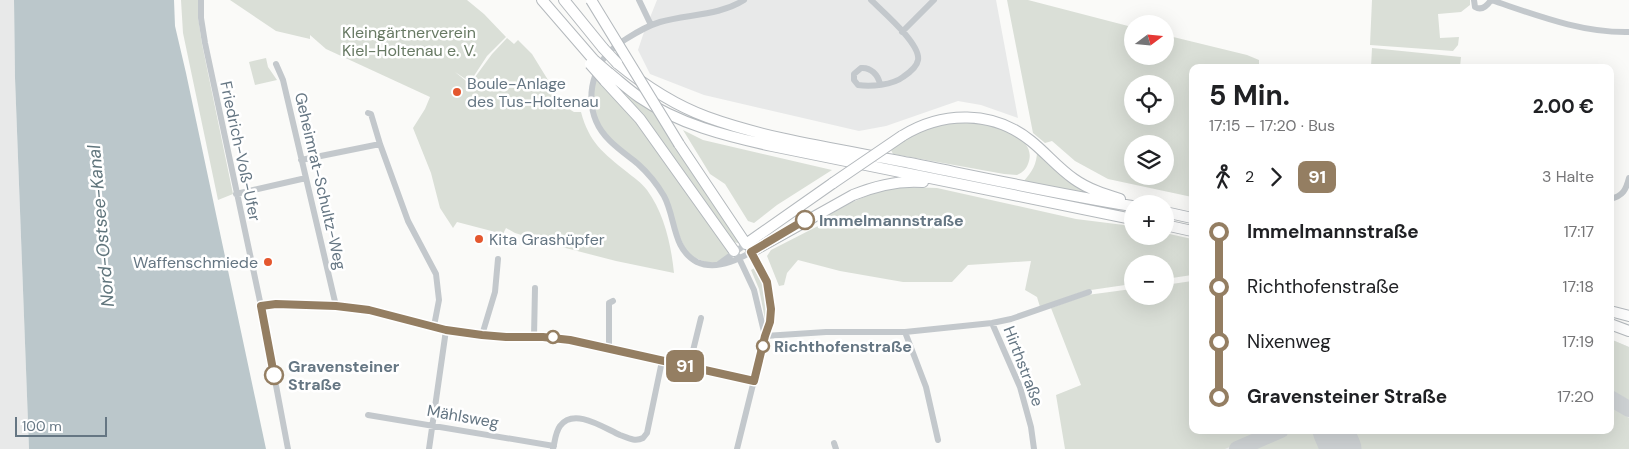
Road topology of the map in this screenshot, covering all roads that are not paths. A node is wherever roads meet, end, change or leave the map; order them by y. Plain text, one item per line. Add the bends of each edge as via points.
1 (201, 0) edge
2 (542, 0) edge
3 (564, 0) edge
4 (591, 0) edge
5 (639, 0) edge
6 (744, 0) edge
7 (871, 0) edge
8 (934, 0) edge
9 (1474, 0) edge
10 (1491, 0) edge
11 (651, 25) junction
12 (902, 32) junction
13 (1629, 32) edge
14 (276, 64) dead end
15 (607, 77) junction
16 (880, 84) dead end
17 (368, 112) dead end
18 (380, 144) junction
19 (302, 160) junction
20 (306, 178) junction
21 (1629, 178) edge
22 (958, 184) junction
23 (236, 194) junction
24 (1614, 197) edge
25 (1124, 202) edge
26 (1124, 203) edge
27 (1174, 214) edge
28 (1124, 217) edge
29 (1189, 217) edge
30 (1174, 227) edge
31 (1189, 230) edge
32 (748, 248) junction
33 (737, 255) junction
34 (498, 259) dead end
35 (536, 288) dead end
36 (1089, 292) dead end
37 (613, 300) dead end
38 (261, 306) junction
39 (336, 306) junction
40 (1614, 312) edge
41 (1629, 317) edge
42 (701, 318) dead end
43 (992, 323) junction
44 (1614, 325) edge
45 (434, 326) junction
46 (446, 330) junction
47 (1629, 331) edge
48 (905, 332) junction
49 (482, 335) junction
50 (765, 336) junction
51 (534, 337) junction
52 (609, 348) junction
53 (662, 361) junction
54 (689, 367) junction
55 (754, 381) junction
56 (368, 415) dead end
57 (432, 425) junction
58 (938, 440) dead end
59 (553, 448) edge
60 (288, 449) edge
61 (429, 449) edge
62 (737, 449) edge
63 (1034, 449) edge

1 - 23 street, Friedrich-Voß-Ufer via 204,43
2 - 15 highway, bridge
3 - 26 highway, bridge via 617,63 656,92 706,117 810,143
4 - 32 highway, bridge via 679,144
5 - 11 street
6 - 11 street via 729,8
7 - 12 street
8 - 12 street
9 - 10 street via 1475,7 1480,9
10 - 13 street via 1581,28
11 - 33 street via 613,47 603,59 592,87 596,120 615,146 655,181 665,198 679,243 688,255 703,264 713,265
12 - 16 street via 916,49 917,64 900,79
14 - 19 street, Geheimrat-Schultz-Weg via 283,80
15 - 22 highway via 675,116 722,134
15 - 33 highway
17 - 18 street
18 - 19 street
18 - 45 street via 408,221 436,274 439,300
19 - 20 street, Geheimrat-Schultz-Weg
20 - 23 street
20 - 39 street, Geheimrat-Schultz-Weg
21 - 24 street via 1623,194
22 - 28 highway
22 - 32 highway via 898,182 870,188
23 - 38 street, Friedrich-Voß-Ufer
25 - 32 highway, bridge via 1082,184 1013,129 968,117 944,118 902,136 833,183
27 - 29 highway
30 - 31 highway
32 - 33 street
32 - 33 street
32 - 50 street via 765,276 770,298 771,317
33 - 50 street via 754,290
34 - 49 street via 495,292
35 - 51 street
36 - 43 street
37 - 52 street via 609,303
38 - 39 street
38 - 60 street, Friedrich-Voß-Ufer
39 - 45 street via 369,310
40 - 41 highway
42 - 54 street
43 - 48 street
43 - 63 street, Hirthstraße via 1020,387
44 - 47 highway
45 - 46 street
46 - 49 street
46 - 57 street
48 - 50 street
48 - 58 street via 926,387
49 - 51 street
50 - 55 street
51 - 52 street
52 - 53 street
53 - 54 street
53 - 59 street via 643,438 633,440 574,417 560,426
54 - 55 street
55 - 62 street
56 - 57 street, Mählsweg
57 - 59 street, Mählsweg
57 - 61 street

